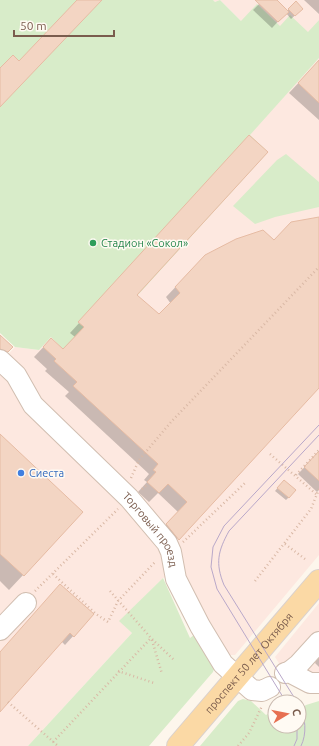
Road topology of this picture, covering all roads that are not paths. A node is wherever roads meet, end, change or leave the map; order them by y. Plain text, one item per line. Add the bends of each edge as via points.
1 (0, 360) edge
2 (319, 581) edge
3 (28, 599) road end
4 (0, 630) edge
5 (319, 642) edge
6 (237, 677) junction
7 (319, 683) edge
8 (266, 689) road end
9 (178, 746) edge

1 - 6 street, Торговый проезд via 16,375 32,405 129,498 167,543 176,579 200,626 223,664
2 - 6 main road, проспект 50 лет Октября
3 - 4 street
5 - 7 street via 299,664 287,672 310,683
6 - 8 street, Торговый проезд via 252,690
6 - 9 main road, проспект 50 лет Октября

